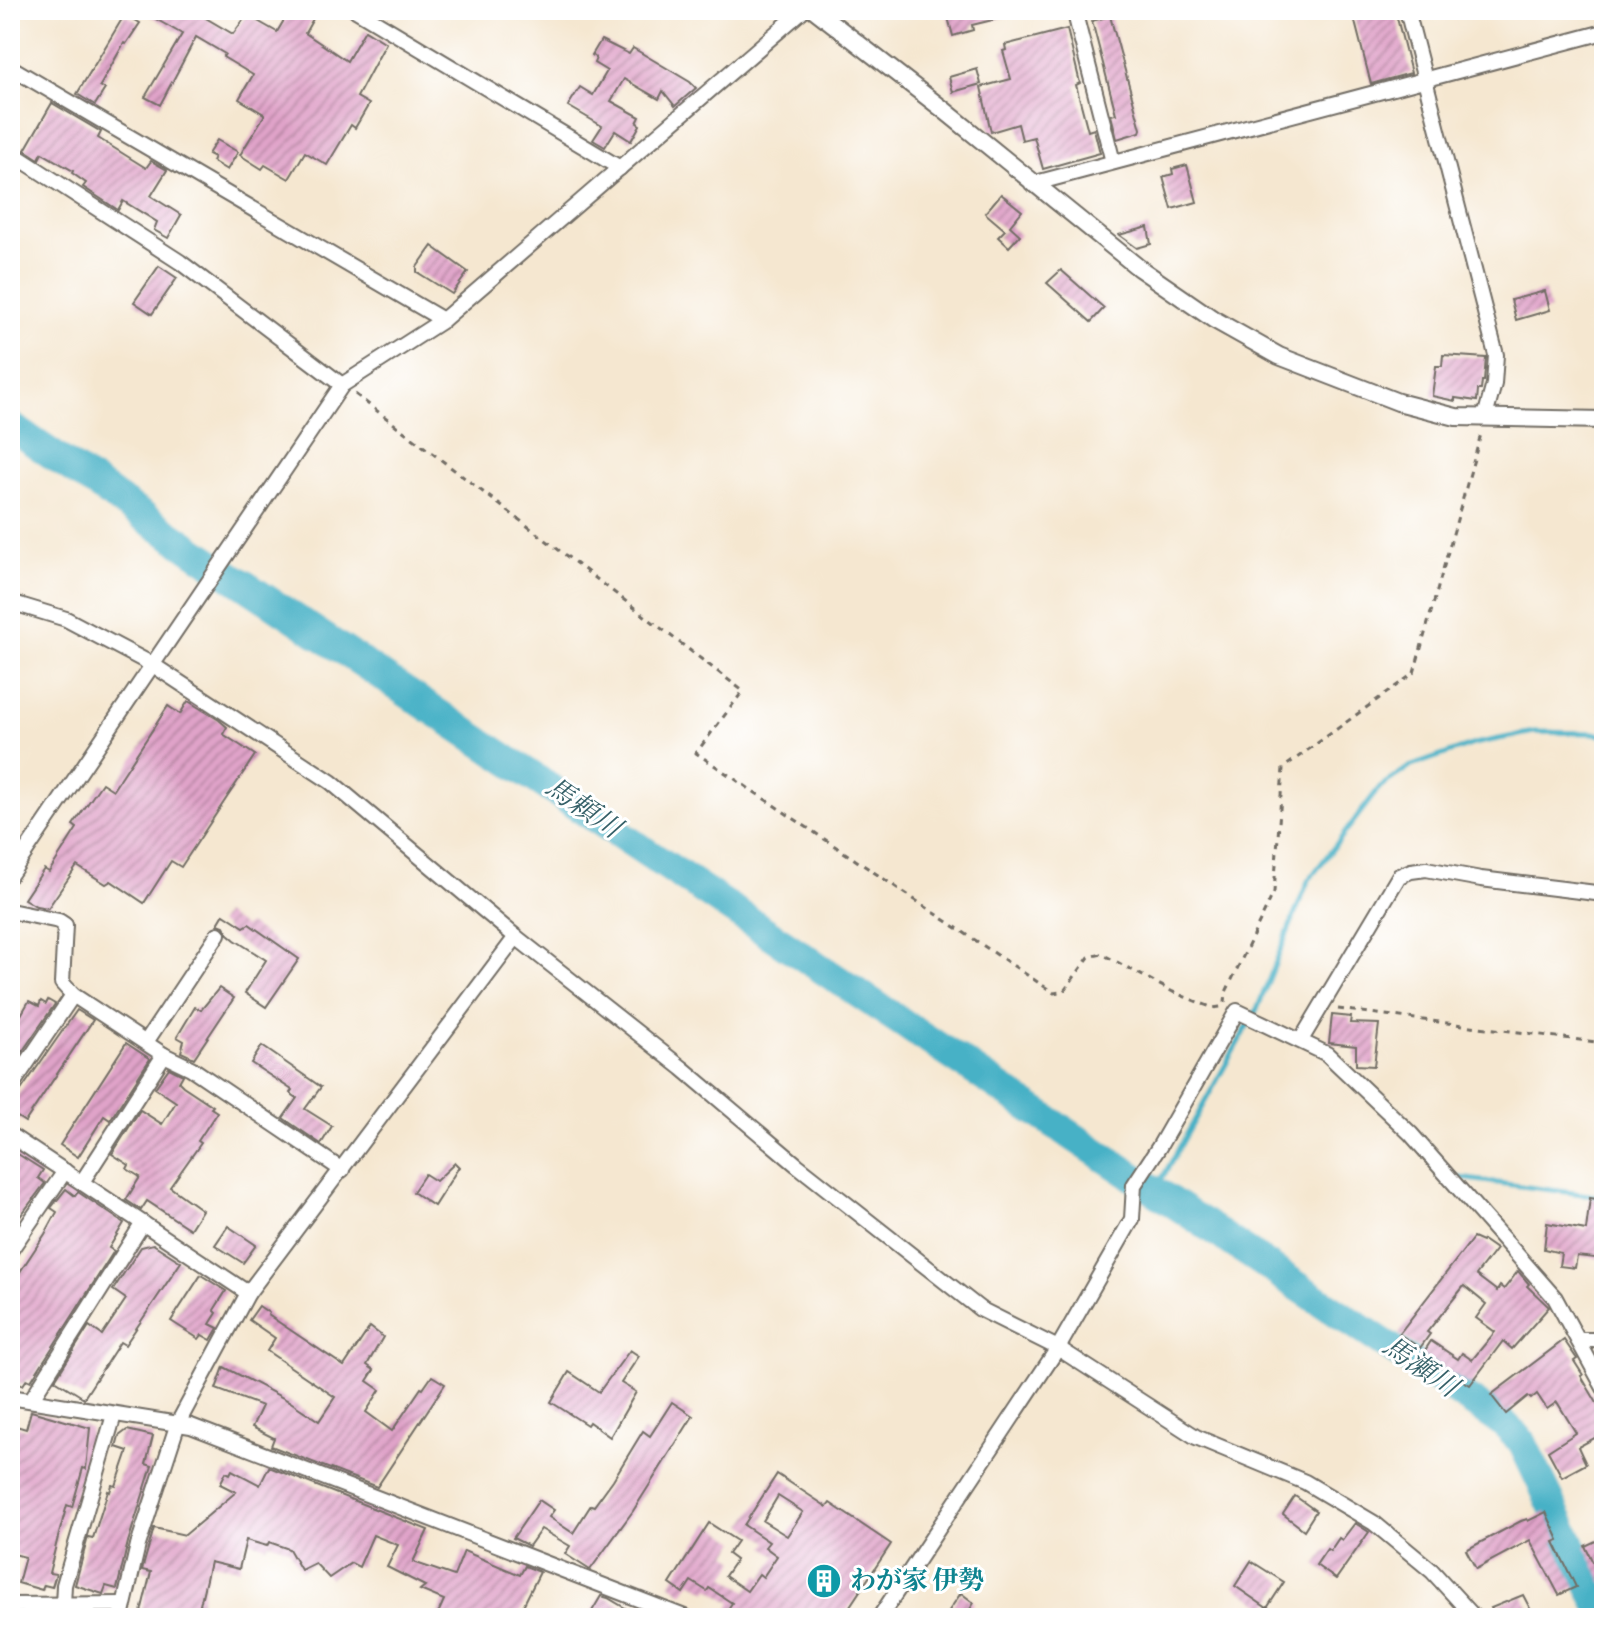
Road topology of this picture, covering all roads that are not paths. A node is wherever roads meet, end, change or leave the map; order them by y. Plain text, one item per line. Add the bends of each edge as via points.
1 (356, 10) edge
2 (803, 10) edge
3 (815, 10) edge
4 (1074, 10) edge
5 (1407, 10) edge
6 (1604, 32) edge
7 (10, 67) edge
8 (1425, 78) junction
9 (10, 152) edge
10 (1113, 162) junction
11 (620, 168) junction
12 (1032, 184) junction
13 (443, 320) junction
14 (342, 385) junction
15 (1485, 417) junction
16 (1604, 420) edge
17 (10, 602) edge
18 (153, 665) junction
19 (10, 875) edge
20 (1604, 894) edge
21 (10, 911) edge
22 (218, 934) dead end
23 (516, 937) junction
24 (73, 995) junction
25 (1301, 1040) junction
26 (146, 1042) junction
27 (164, 1055) junction
28 (10, 1088) edge
29 (10, 1135) edge
30 (342, 1170) junction
31 (65, 1171) junction
32 (82, 1182) junction
33 (143, 1223) junction
34 (10, 1251) edge
35 (248, 1293) junction
36 (1578, 1340) junction
37 (1604, 1340) edge
38 (1058, 1348) junction
39 (1604, 1388) edge
40 (10, 1397) edge
41 (31, 1400) junction
42 (114, 1415) junction
43 (178, 1423) junction
44 (10, 1605) edge
45 (63, 1605) junction
46 (122, 1611) edge
47 (687, 1618) edge
48 (879, 1618) edge
49 (1475, 1618) edge

1 - 11 street
2 - 11 street
3 - 12 street
4 - 10 street
5 - 8 street
6 - 8 street
7 - 13 street
8 - 10 street
8 - 15 street via 1496,355
9 - 14 street via 180,262
10 - 12 street
11 - 13 street
12 - 15 street via 1139,268 1279,356 1398,402 1456,417
13 - 14 street
14 - 18 street
15 - 16 street
17 - 18 street via 66,619
18 - 19 street
18 - 23 street via 331,782
20 - 25 street via 1426,869 1399,876
21 - 24 street via 65,925 62,983
22 - 26 street
23 - 30 street
23 - 38 street via 913,1259 980,1309
24 - 26 street
24 - 28 street
25 - 36 street via 1327,1054 1411,1134 1555,1298
25 - 38 street via 1237,1011 1134,1185 1132,1219
26 - 27 street
27 - 30 street
27 - 32 street
29 - 31 street
30 - 35 street
31 - 32 street
31 - 34 street
32 - 33 street
33 - 35 street
33 - 41 street
35 - 43 street
36 - 37 street
36 - 39 street
38 - 48 street
38 - 49 street via 1196,1437 1305,1482 1374,1523 1432,1571
40 - 41 street
41 - 42 street
42 - 43 street
42 - 45 street via 64,1585
43 - 46 street
43 - 47 street
44 - 45 street
45 - 46 street

